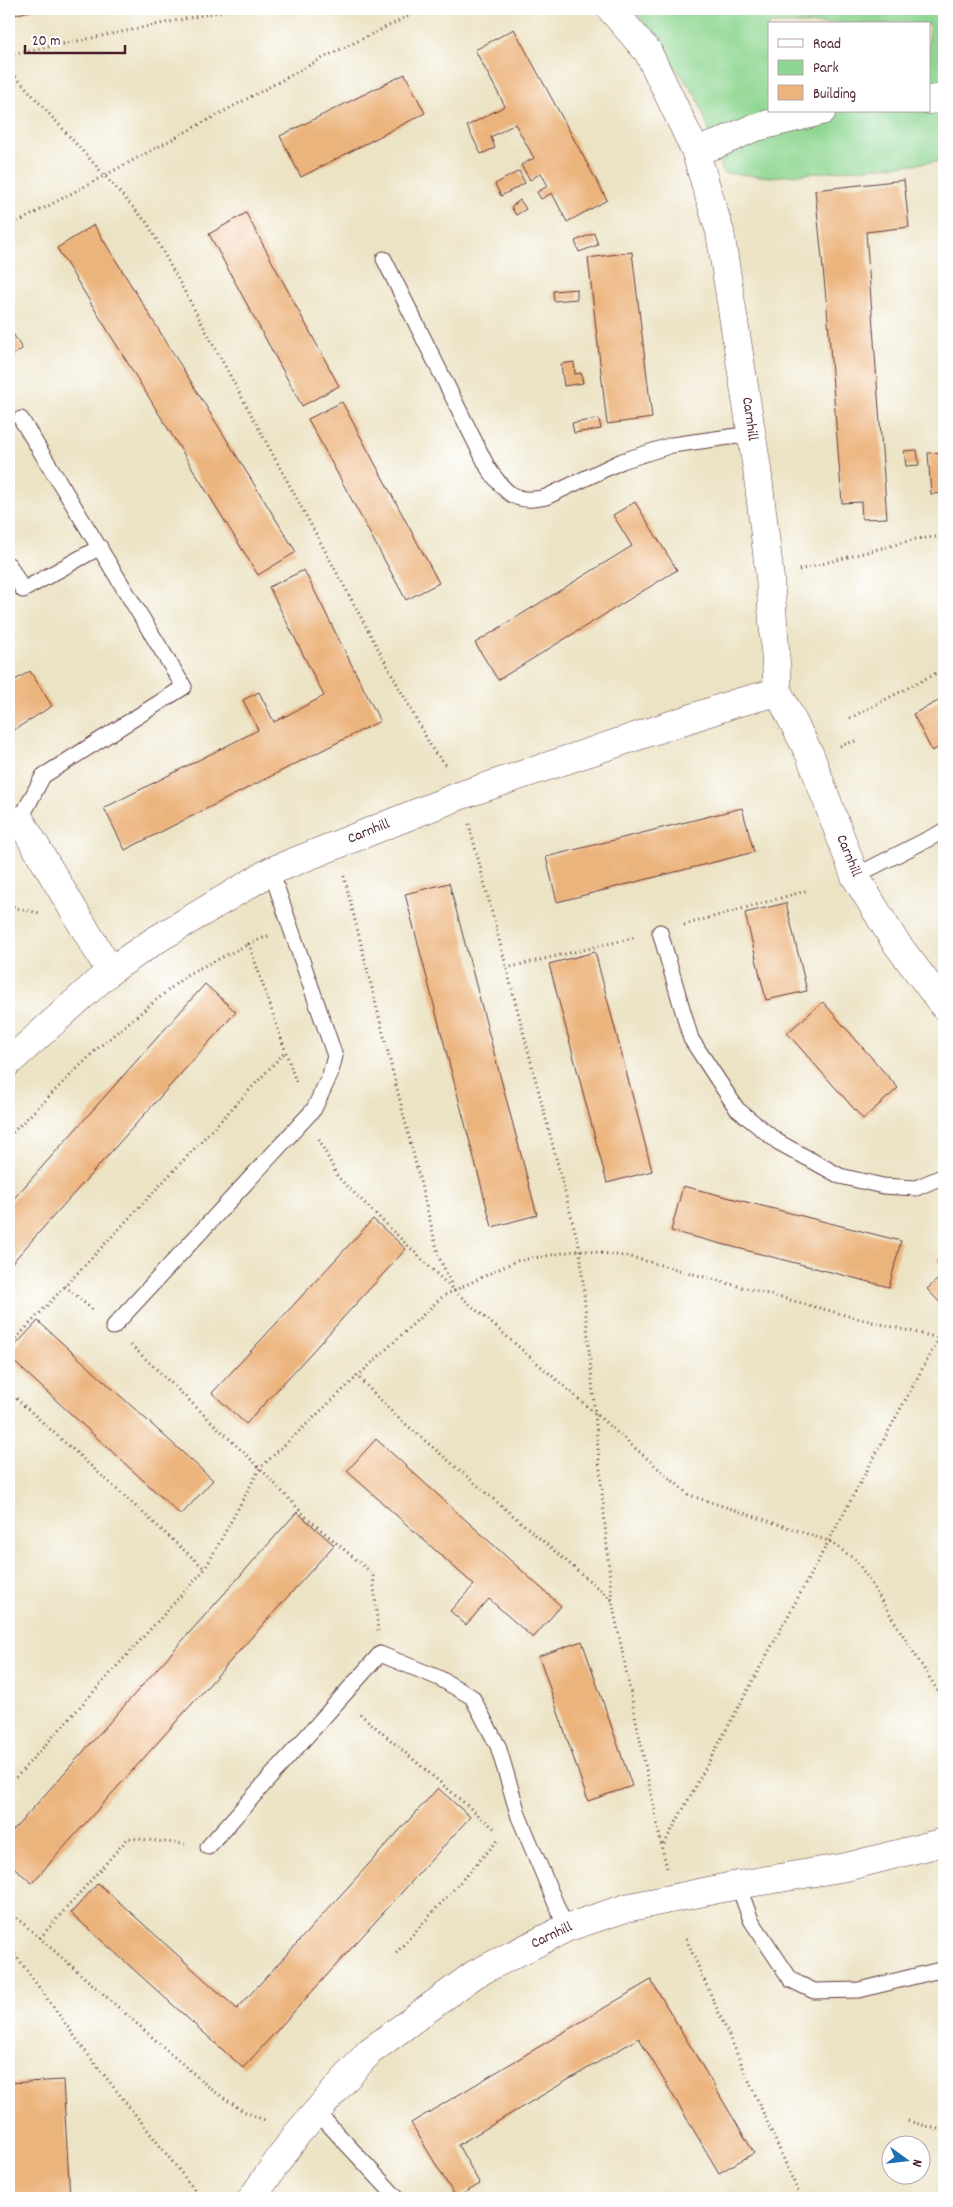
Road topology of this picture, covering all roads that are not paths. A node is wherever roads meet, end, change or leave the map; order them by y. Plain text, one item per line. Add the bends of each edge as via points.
1 (611, 9) edge
2 (944, 98) edge
3 (930, 100) edge
4 (818, 112) edge
5 (695, 150) junction
6 (384, 259) dead end
7 (21, 419) dead end
8 (751, 434) junction
9 (100, 547) junction
10 (9, 565) edge
11 (778, 692) junction
12 (20, 820) joint
13 (944, 830) edge
14 (271, 871) junction
15 (855, 876) junction
16 (660, 932) dead end
17 (110, 971) junction
18 (944, 1006) edge
19 (9, 1062) edge
20 (944, 1176) edge
21 (113, 1327) road end
22 (944, 1842) edge
23 (208, 1847) road end
24 (738, 1885) junction
25 (566, 1928) junction
26 (944, 1969) edge
27 (316, 2111) junction
28 (252, 2198) edge
29 (397, 2198) edge

1 - 5 street, Carnhill via 648,52
2 - 3 street
4 - 5 street via 753,128
5 - 8 street, Carnhill via 720,232
6 - 8 lane via 488,468 515,497 529,500 546,498 622,461 672,445
7 - 9 lane
8 - 11 street, Carnhill via 770,578
9 - 10 lane via 23,590
9 - 12 lane via 184,687 43,776
11 - 14 street, Carnhill via 736,703 459,796
11 - 15 street, Carnhill via 810,755
12 - 17 street
13 - 15 lane
14 - 17 street, Carnhill
14 - 21 lane via 335,1056 330,1075 314,1109
15 - 18 street, Carnhill via 894,940
16 - 20 lane via 691,1039 737,1109 778,1142 840,1176 883,1186 916,1188
17 - 19 street, Carnhill
22 - 24 street, Carnhill via 846,1867
23 - 25 lane via 380,1654 439,1678 472,1697 498,1746 519,1817
24 - 25 street, Carnhill via 626,1908
24 - 26 lane via 751,1920 791,1980 814,1991 859,1990
25 - 27 street, Carnhill via 475,1974 391,2035 368,2052
27 - 28 street, Carnhill
27 - 29 lane

